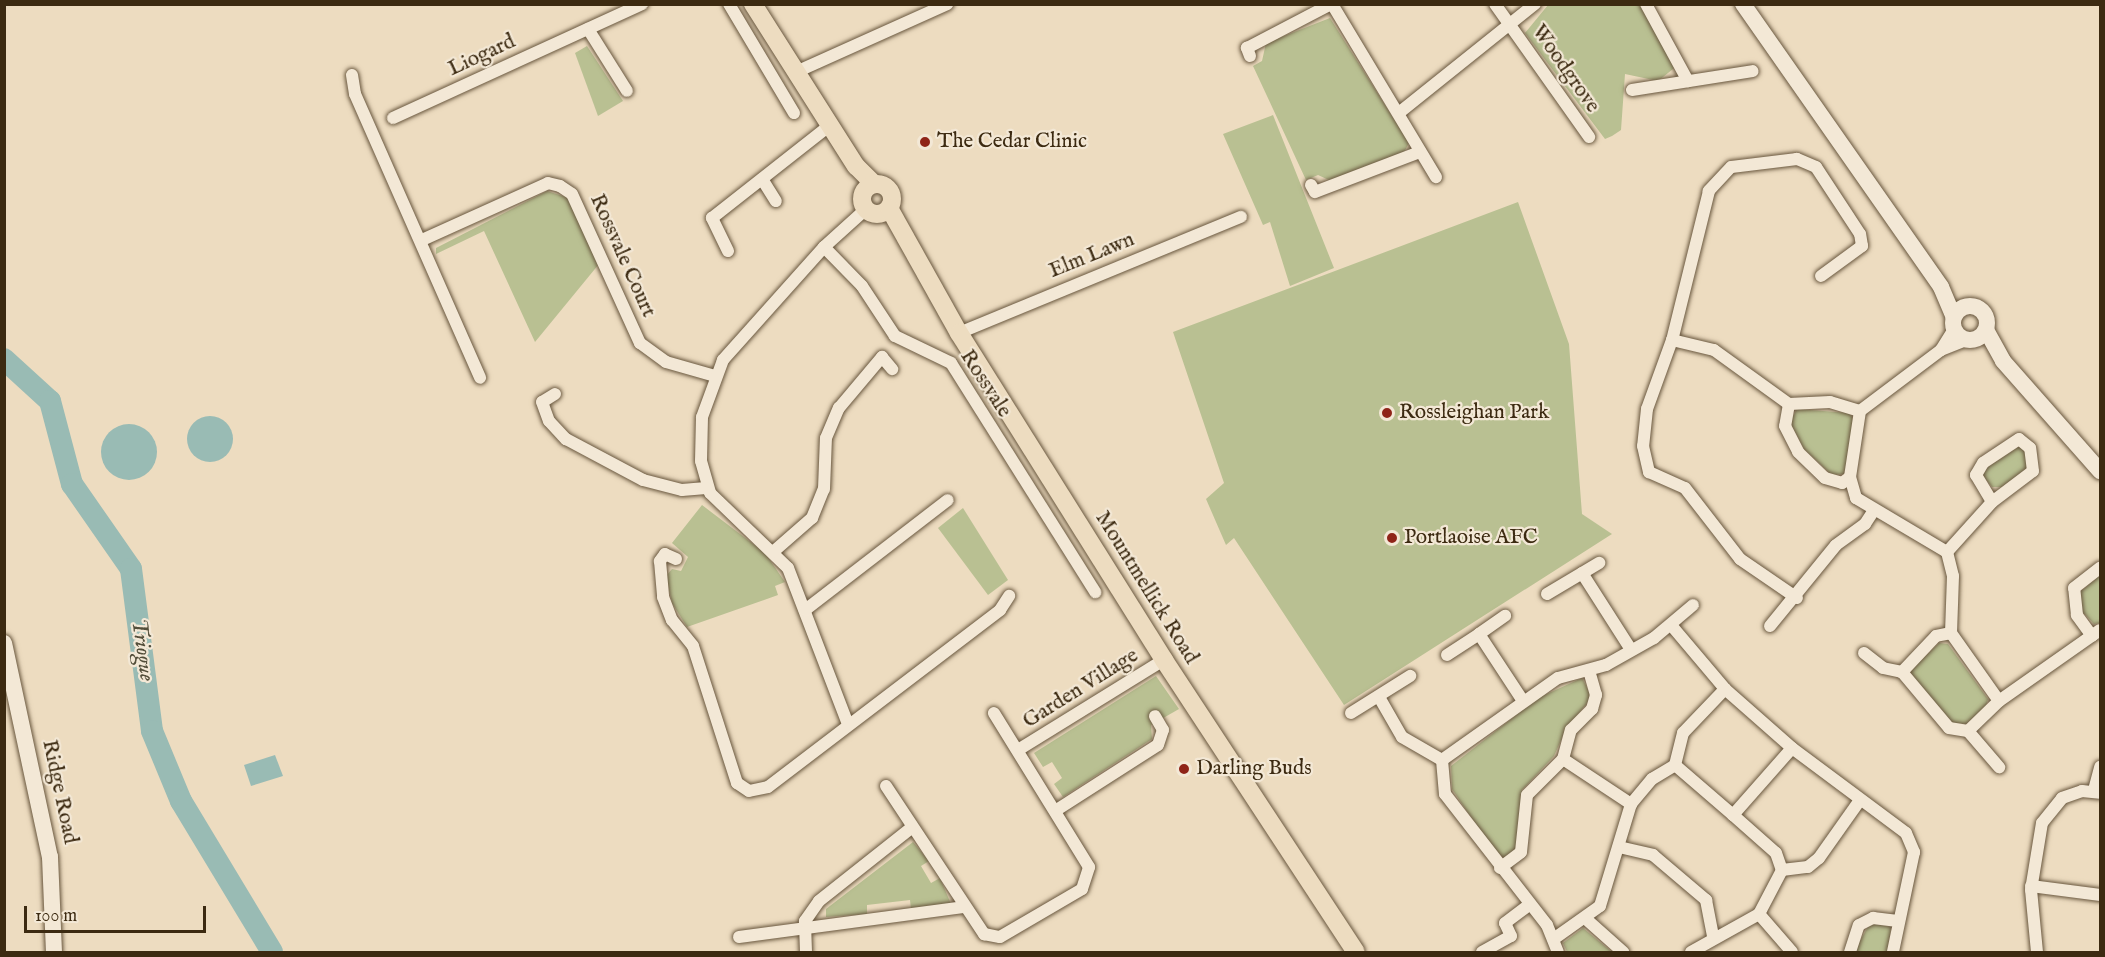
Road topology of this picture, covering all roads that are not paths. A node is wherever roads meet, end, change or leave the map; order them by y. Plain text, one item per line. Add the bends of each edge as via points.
1 (642, 4) edge
2 (729, 4) edge
3 (753, 4) edge
4 (947, 4) edge
5 (1332, 4) edge
6 (1495, 4) edge
7 (1535, 4) edge
8 (1646, 4) edge
9 (1743, 4) edge
10 (1509, 24) junction
11 (588, 29) junction
12 (1250, 56) dead end
13 (1753, 71) dead end
14 (796, 72) junction
15 (352, 75) dead end
16 (1688, 81) junction
17 (1632, 90) dead end
18 (627, 92) dead end
19 (1400, 112) junction
20 (794, 113) dead end
21 (393, 118) dead end
22 (830, 125) junction
23 (1589, 137) dead end
24 (1420, 152) junction
25 (1436, 177) dead end
26 (762, 179) junction
27 (1311, 185) dead end
28 (776, 201) dead end
29 (874, 202) junction
30 (1241, 217) dead end
31 (422, 240) junction
32 (824, 247) junction
33 (728, 251) dead end
34 (1821, 276) dead end
35 (1963, 326) junction
36 (1986, 330) junction
37 (959, 333) junction
38 (1672, 340) junction
39 (2003, 361) junction
40 (892, 369) dead end
41 (715, 376) junction
42 (480, 378) dead end
43 (555, 394) dead end
44 (1788, 404) junction
45 (1860, 411) junction
46 (2100, 471) edge
47 (1850, 477) junction
48 (706, 488) junction
49 (948, 500) dead end
50 (1992, 502) junction
51 (1874, 510) junction
52 (773, 552) junction
53 (1947, 552) junction
54 (676, 559) dead end
55 (1599, 563) dead end
56 (2100, 568) edge
57 (1582, 573) junction
58 (1095, 592) dead end
59 (1547, 594) dead end
60 (1009, 596) dead end
61 (1797, 598) junction
62 (1693, 605) dead end
63 (805, 610) junction
64 (1505, 616) dead end
65 (1671, 625) junction
66 (1770, 626) dead end
67 (1951, 633) junction
68 (2096, 633) edge
69 (1479, 634) junction
70 (4, 643) edge
71 (1630, 648) junction
72 (1864, 653) dead end
73 (1447, 655) dead end
74 (1164, 660) junction
75 (1589, 670) junction
76 (1902, 672) junction
77 (1410, 676) dead end
78 (1725, 689) junction
79 (1379, 697) junction
80 (1524, 701) junction
81 (1999, 701) junction
82 (994, 713) dead end
83 (1351, 713) dead end
84 (1155, 716) dead end
85 (848, 724) junction
86 (1968, 731) junction
87 (1792, 748) junction
88 (1018, 750) junction
89 (1563, 759) junction
90 (1442, 760) junction
91 (1675, 765) junction
92 (1999, 767) dead end
93 (2100, 767) edge
94 (886, 786) dead end
95 (2097, 792) edge
96 (1860, 800) junction
97 (1631, 804) junction
98 (1055, 811) junction
99 (1733, 815) junction
100 (910, 829) junction
101 (1619, 847) junction
102 (1500, 868) junction
103 (1782, 870) junction
104 (2031, 886) junction
105 (2100, 895) edge
106 (1530, 904) junction
107 (965, 908) junction
108 (1759, 914) junction
109 (1586, 919) junction
110 (1898, 921) junction
111 (804, 930) junction
112 (1713, 936) junction
113 (739, 937) dead end
114 (1555, 938) junction
115 (54, 952) edge
116 (806, 952) edge
117 (1356, 952) edge
118 (1482, 952) edge
119 (1557, 952) edge
120 (1623, 952) edge
121 (1691, 952) edge
122 (1792, 952) edge
123 (1850, 952) edge
124 (1893, 952) edge
125 (2037, 952) edge

1 - 11 street, Liogard
2 - 20 street
3 - 14 main road, Mountmellick Road
4 - 14 street
5 - 12 street via 1247,48
5 - 19 street
6 - 10 street, Woodgrove
7 - 10 street, Woodgrove
8 - 16 street
9 - 35 street via 1941,287
10 - 19 street, Woodgrove
10 - 23 street, Woodgrove
11 - 18 street
11 - 21 street, Liogard
13 - 16 street
14 - 22 main road, Mountmellick Road
15 - 31 street via 355,94
16 - 17 street
19 - 24 street
22 - 26 street
22 - 29 main road, Mountmellick Road
24 - 25 street
24 - 27 street via 1315,192
26 - 28 street
26 - 33 street via 712,218
29 - 32 street
29 - 37 main road, Mountmellick Road via 905,243
30 - 37 street, Elm Lawn
31 - 41 street, Rossvale Court via 548,183 560,186 572,194 639,343 666,362
31 - 42 street
32 - 41 street via 736,340
32 - 58 street, Rossvale via 862,286 895,336 951,363
34 - 38 street via 1862,246 1860,234 1816,167 1797,159 1731,167 1709,191
35 - 36 street
35 - 36 street via 1985,315
35 - 39 street
35 - 45 street via 1941,350
36 - 39 street
37 - 74 main road, Mountmellick Road
38 - 44 street via 1714,350
38 - 61 street via 1647,409 1643,446 1649,472 1685,488 1740,559
39 - 46 street
40 - 52 street via 882,357 839,408 826,438 824,489 812,518
41 - 48 street via 702,417 701,461
43 - 48 street via 542,402 549,421 566,439 643,480 682,489
44 - 45 street via 1830,402
44 - 47 street via 1785,426 1798,452 1835,483
45 - 47 street
47 - 51 street via 1856,498
48 - 52 street
49 - 63 street
50 - 50 street via 1976,475 1983,463 2019,439 2030,448 2033,471
50 - 53 street
51 - 53 street
51 - 61 street via 1865,524 1836,545
52 - 63 street via 788,568
53 - 67 street via 1954,594
54 - 85 street via 665,554 660,561 663,597 672,620 693,646 742,788 768,787
55 - 57 street
56 - 68 street via 2074,588 2077,615
57 - 59 street
57 - 71 street
60 - 85 street via 1000,610
61 - 66 street
62 - 65 street
63 - 85 street
64 - 69 street
65 - 71 street
65 - 78 street
67 - 76 street via 1936,636
67 - 81 street
68 - 81 street
69 - 73 street
69 - 80 street
70 - 115 street, Ridge Road via 50,857
71 - 75 street
72 - 76 street via 1882,668
74 - 88 street, Garden Village
74 - 117 main road, Mountmellick Road
75 - 80 street via 1558,678
75 - 89 street via 1594,702 1571,730
76 - 86 street via 1949,728
77 - 79 street
78 - 87 street
78 - 91 street via 1683,733
79 - 83 street
79 - 90 street via 1402,737
80 - 90 street
81 - 86 street
82 - 88 street, Garden Village
84 - 98 street via 1163,730 1158,745
86 - 92 street
87 - 96 street
87 - 99 street
88 - 98 street, Garden Village
89 - 97 street
89 - 102 street via 1527,795 1521,852
90 - 102 street via 1445,794
91 - 97 street via 1652,779
91 - 99 street
93 - 95 street
94 - 100 street, Garden Village
95 - 104 street via 2062,798 2052,809 2036,841
96 - 103 street via 1819,858 1808,867
96 - 110 street via 1896,823 1912,842
97 - 101 street
98 - 107 street, Garden Village via 1089,867 1082,889 1000,937 984,934
99 - 103 street via 1776,853
100 - 107 street, Garden Village
100 - 111 street via 819,901
101 - 109 street via 1600,906
101 - 112 street via 1653,855 1706,900
102 - 106 street
103 - 108 street
104 - 105 street
104 - 125 street
106 - 114 street
106 - 118 street via 1505,923 1511,936
107 - 111 street
108 - 112 street
108 - 122 street
109 - 114 street
109 - 120 street
110 - 123 street via 1874,918 1859,925
110 - 124 street
111 - 113 street
111 - 116 street
112 - 121 street
114 - 119 street

